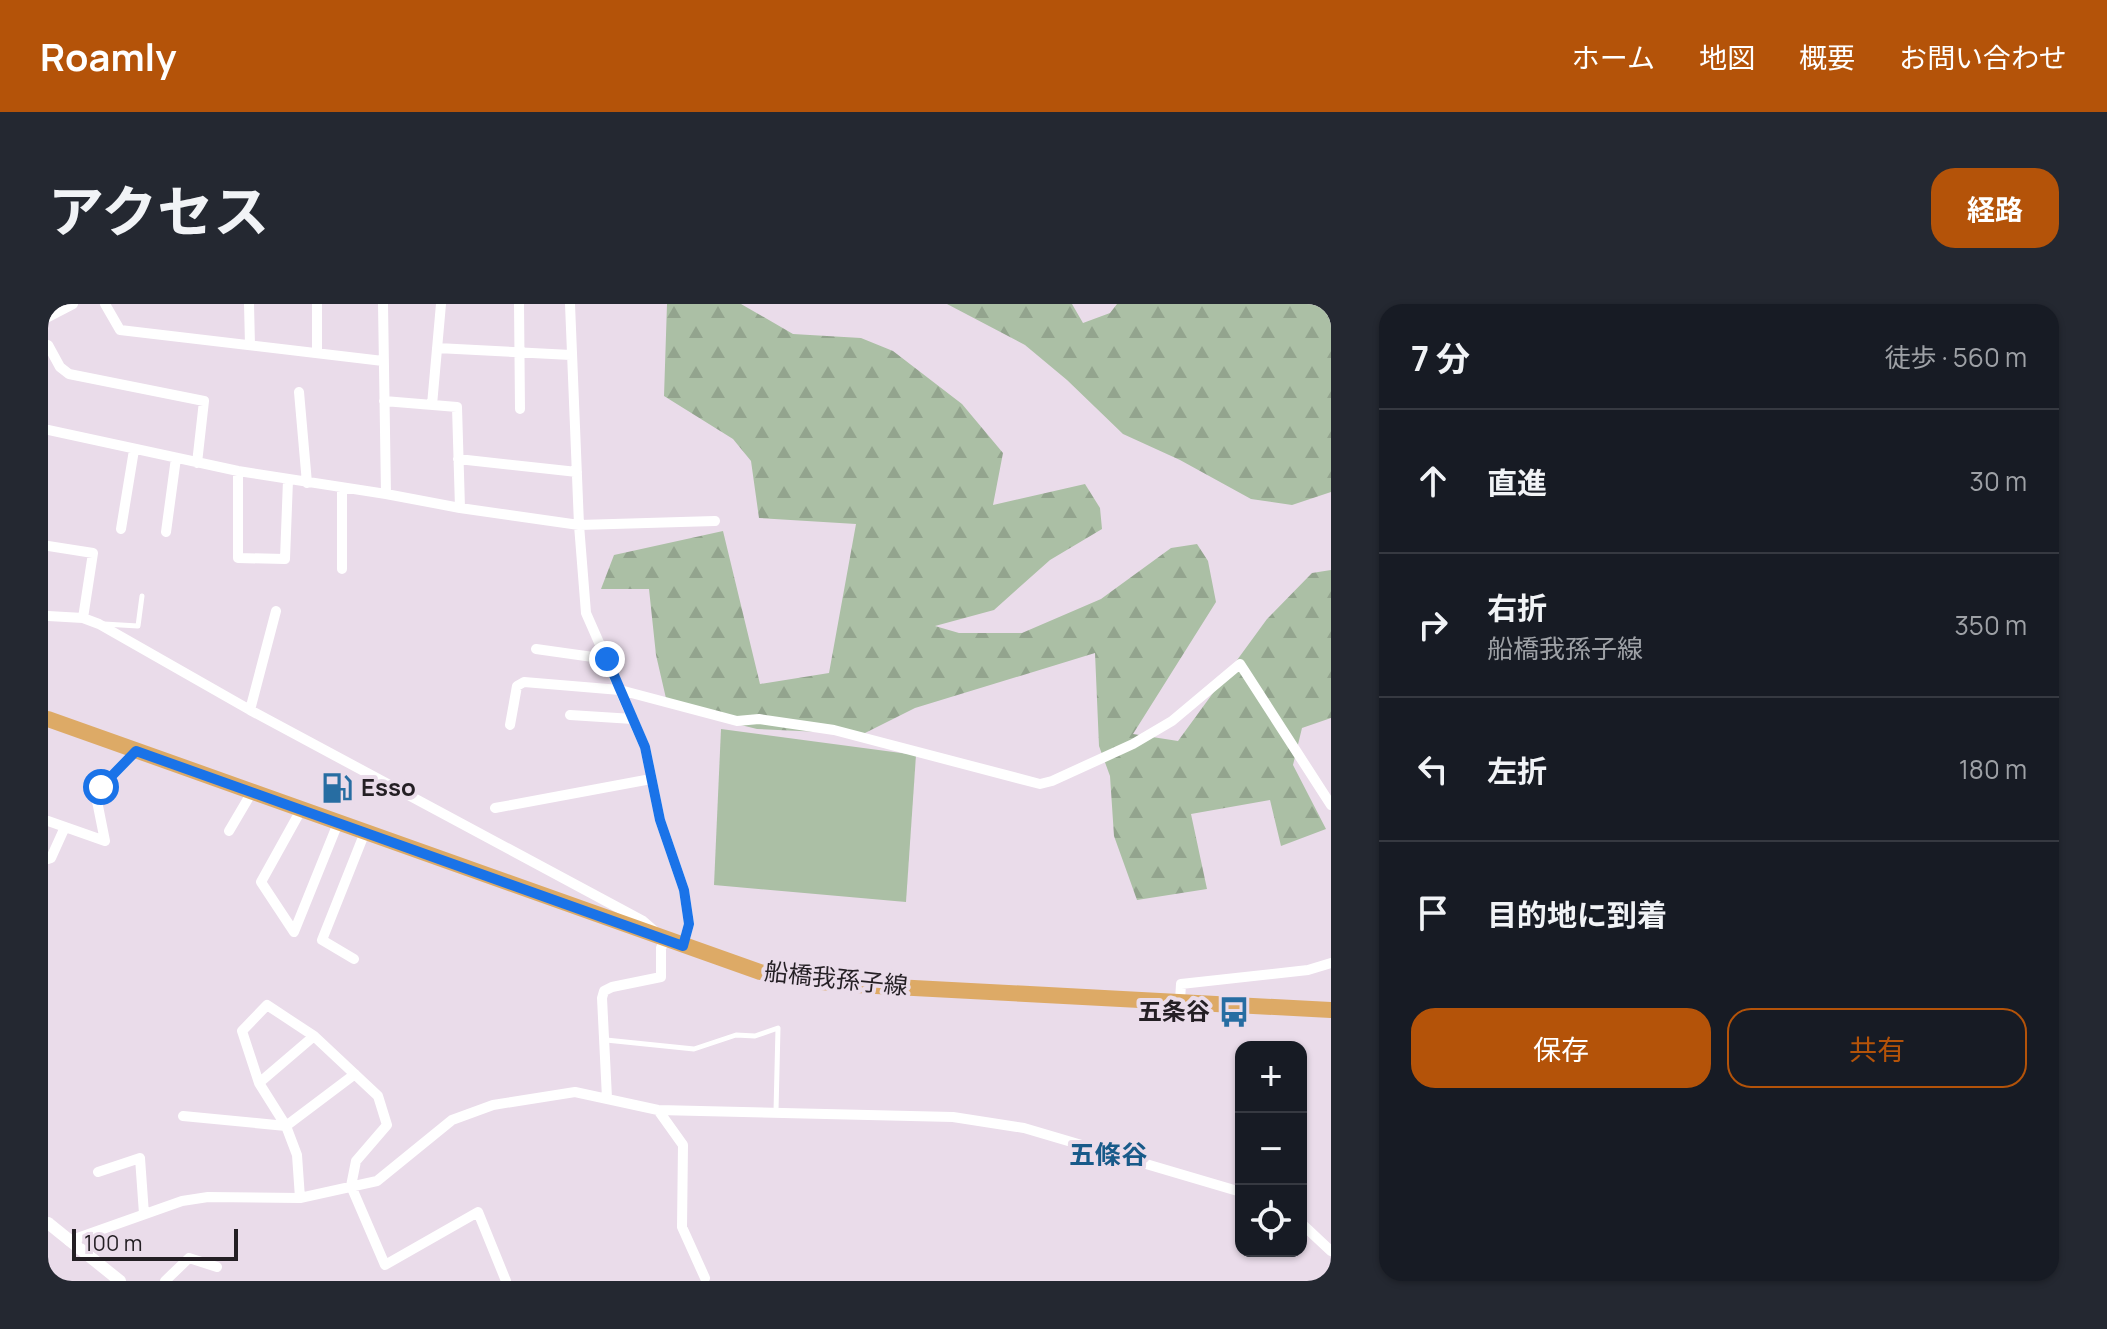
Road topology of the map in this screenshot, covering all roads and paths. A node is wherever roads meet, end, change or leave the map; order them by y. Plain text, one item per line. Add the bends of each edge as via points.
1 (73, 304) edge
2 (105, 304) edge
3 (249, 304) edge
4 (317, 304) edge
5 (383, 304) edge
6 (441, 304) edge
7 (519, 304) edge
8 (570, 304) edge
9 (48, 317) edge
10 (48, 345) edge
11 (250, 345) junction
12 (437, 348) junction
13 (317, 353) junction
14 (520, 353) junction
15 (571, 355) junction
16 (383, 361) junction
17 (299, 392) dead end
18 (384, 401) junction
19 (432, 405) junction
20 (520, 409) dead end
21 (48, 430) edge
22 (134, 450) junction
23 (176, 458) junction
24 (458, 459) junction
25 (197, 463) junction
26 (238, 471) junction
27 (577, 472) junction
28 (288, 480) junction
29 (307, 483) junction
30 (342, 489) junction
31 (386, 494) junction
32 (460, 508) junction
33 (715, 521) dead end
34 (579, 525) junction
35 (121, 529) dead end
36 (166, 532) dead end
37 (48, 546) edge
38 (342, 569) dead end
39 (142, 596) dead end
40 (276, 611) dead end
41 (48, 616) edge
42 (83, 618) junction
43 (99, 624) junction
44 (536, 649) dead end
45 (607, 659) junction
46 (620, 690) junction
47 (250, 710) junction
48 (570, 715) dead end
49 (48, 719) edge
50 (633, 719) junction
51 (510, 725) dead end
52 (136, 751) junction
53 (651, 779) junction
54 (252, 792) junction
55 (1331, 805) edge
56 (495, 808) dead end
57 (301, 810) junction
58 (48, 821) edge
59 (338, 823) junction
60 (65, 827) junction
61 (229, 831) dead end
62 (365, 832) junction
63 (48, 859) edge
64 (665, 940) junction
65 (683, 946) junction
66 (354, 959) dead end
67 (1331, 963) edge
68 (1180, 1001) junction
69 (1331, 1010) edge
70 (314, 1036) junction
71 (606, 1040) junction
72 (355, 1074) junction
73 (259, 1083) junction
74 (607, 1098) junction
75 (658, 1110) junction
76 (776, 1113) junction
77 (183, 1116) dead end
78 (286, 1126) junction
79 (98, 1172) dead end
80 (351, 1186) junction
81 (1235, 1190) edge
82 (300, 1198) junction
83 (144, 1214) junction
84 (48, 1223) edge
85 (1307, 1229) edge
86 (69, 1241) junction
87 (1331, 1251) edge
88 (217, 1267) dead end
89 (705, 1278) dead end
90 (120, 1281) edge
91 (165, 1281) edge
92 (506, 1281) edge

1 - 9 street
2 - 11 street via 120,330
3 - 11 street
4 - 13 street
5 - 16 street
6 - 12 street
7 - 14 street
8 - 15 street
10 - 25 street via 69,374 204,401
11 - 13 street
12 - 14 street
12 - 19 street
13 - 16 street
14 - 15 street
14 - 20 street
15 - 27 street
16 - 18 street
17 - 29 street
18 - 19 street
18 - 31 street
19 - 24 street via 457,407
21 - 22 street
22 - 23 street
22 - 35 street
23 - 25 street
23 - 36 street
24 - 27 street
24 - 32 street
25 - 26 street
26 - 28 street
26 - 28 street via 238,558 285,559
27 - 34 street
28 - 29 street
29 - 30 street
30 - 31 street
30 - 38 street
31 - 32 street
32 - 34 street
33 - 34 street
34 - 45 street via 586,613
37 - 42 street via 93,553
39 - 43 lane via 138,626
40 - 47 street
41 - 42 street
42 - 43 street
43 - 47 street
44 - 45 street
45 - 46 street
46 - 50 street
46 - 51 street via 524,682 517,686
46 - 55 street via 737,721 759,719 834,730 1040,784 1172,721 1240,664
47 - 64 street via 593,891
48 - 50 street
49 - 52 main road, 船橋我孫子線
50 - 53 street
52 - 54 main road, 船橋我孫子線
52 - 60 street via 96,796 105,841
53 - 56 street
53 - 65 street via 684,890 689,924
54 - 57 main road, 船橋我孫子線
54 - 61 street
57 - 59 main road, 船橋我孫子線
57 - 59 street via 261,882 294,932
58 - 60 street
59 - 62 main road, 船橋我孫子線
60 - 63 street
62 - 64 main road, 船橋我孫子線
62 - 66 street via 322,940
64 - 65 main road, 船橋我孫子線
64 - 71 street via 661,977 604,991
65 - 68 main road, 船橋我孫子線 via 760,972 809,981
67 - 68 street via 1181,984
68 - 69 main road, 船橋我孫子線
70 - 72 street
70 - 73 street
70 - 73 street via 267,1005 242,1031
71 - 74 street
71 - 76 lane via 694,1049 778,1028
72 - 78 street
72 - 80 street via 378,1096 387,1125 356,1161
73 - 78 street
74 - 75 street
74 - 80 street via 575,1092 493,1105 452,1120 377,1181
75 - 76 street
75 - 89 street via 683,1145 682,1227
76 - 81 street via 953,1117 1024,1128
77 - 78 street
78 - 82 street via 297,1155
79 - 83 street via 140,1158
80 - 82 street
80 - 92 street via 385,1265 478,1212
82 - 83 street via 208,1197
83 - 86 street
84 - 86 street
85 - 87 street
86 - 90 street
88 - 91 street via 189,1258

